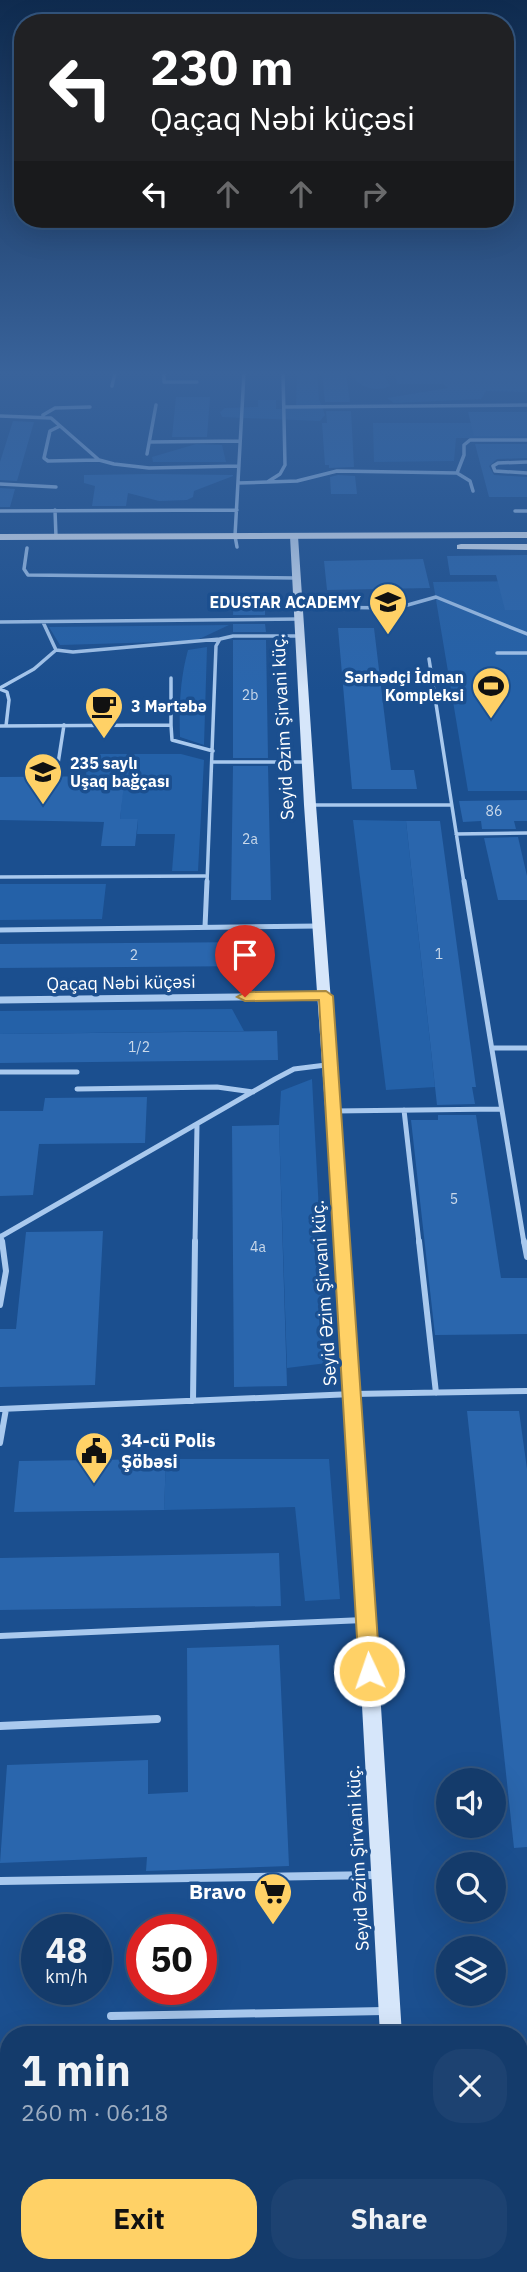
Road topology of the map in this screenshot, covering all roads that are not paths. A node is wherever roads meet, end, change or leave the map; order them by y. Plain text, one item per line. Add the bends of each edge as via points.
1 (238, 479) edge
2 (272, 479) edge
3 (305, 479) edge
4 (467, 479) edge
5 (268, 482) junction
6 (238, 483) junction
7 (0, 484) edge
8 (56, 487) dead end
9 (473, 491) dead end
10 (0, 510) edge
11 (55, 510) junction
12 (237, 510) junction
13 (515, 511) dead end
14 (527, 511) edge
15 (527, 535) edge
16 (0, 537) edge
17 (56, 537) junction
18 (236, 542) junction
19 (294, 542) junction
20 (527, 547) edge
21 (0, 548) edge
22 (27, 548) junction
23 (296, 578) junction
24 (299, 613) junction
25 (0, 622) edge
26 (43, 622) junction
27 (527, 634) edge
28 (300, 636) junction
29 (220, 639) junction
30 (56, 650) junction
31 (497, 653) dead end
32 (527, 653) edge
33 (429, 659) dead end
34 (171, 678) dead end
35 (0, 688) edge
36 (171, 724) junction
37 (64, 725) junction
38 (3, 726) edge
39 (213, 751) junction
40 (212, 762) junction
41 (307, 762) junction
42 (57, 770) dead end
43 (310, 805) junction
44 (451, 805) junction
45 (456, 834) junction
46 (527, 834) edge
47 (205, 876) junction
48 (0, 877) edge
49 (320, 926) junction
50 (205, 927) junction
51 (0, 930) edge
52 (326, 996) junction
53 (0, 1000) edge
54 (492, 1048) junction
55 (527, 1048) edge
56 (329, 1065) junction
57 (0, 1072) edge
58 (76, 1072) dead end
59 (77, 1089) dead end
60 (253, 1092) junction
61 (500, 1109) junction
62 (404, 1110) junction
63 (334, 1111) junction
64 (197, 1125) junction
65 (1, 1237) edge
66 (527, 1258) edge
67 (0, 1305) edge
68 (527, 1391) edge
69 (436, 1392) junction
70 (354, 1394) junction
71 (193, 1401) junction
72 (3, 1409) edge
73 (0, 1443) edge
74 (366, 1620) junction
75 (0, 1636) edge
76 (157, 1719) dead end
77 (0, 1726) edge
78 (382, 1875) junction
79 (0, 1881) edge
80 (389, 2011) junction
81 (111, 2015) dead end
82 (390, 2026) edge

1 - 6 lane
2 - 5 lane
3 - 5 lane
4 - 9 lane
5 - 6 lane
6 - 12 lane
7 - 8 lane
10 - 11 lane
11 - 12 lane
11 - 17 lane
12 - 18 lane
13 - 14 lane
15 - 19 main road
16 - 17 main road
17 - 18 main road
18 - 19 main road
18 - 22 main road
19 - 20 main road
19 - 23 main road, Seyid Əzim Şirvani küç.
21 - 22 main road
22 - 23 lane via 24,569 28,575
23 - 24 main road, Seyid Əzim Şirvani küç.
24 - 26 lane
24 - 27 lane via 397,608 436,597
24 - 28 main road, Seyid Əzim Şirvani küç.
25 - 26 lane
26 - 30 lane
28 - 29 lane
28 - 41 main road, Seyid Əzim Şirvani küç.
29 - 30 lane
29 - 39 lane via 216,646
30 - 35 lane
31 - 32 lane
33 - 44 lane
34 - 36 lane
35 - 38 lane via 9,700
36 - 37 lane
36 - 39 lane via 172,740
37 - 38 lane
37 - 42 lane
39 - 40 lane
40 - 41 lane
40 - 47 lane
41 - 43 main road, Seyid Əzim Şirvani küç.
43 - 44 lane
43 - 49 main road, Seyid Əzim Şirvani küç.
44 - 45 lane
45 - 46 lane
45 - 54 lane
47 - 48 lane
47 - 50 lane
49 - 50 lane
49 - 52 main road, Seyid Əzim Şirvani küç.
50 - 51 lane
52 - 53 street, Qaçaq Nəbi küçəsi
52 - 56 main road, Seyid Əzim Şirvani küç.
54 - 55 lane
54 - 61 lane
56 - 60 lane via 294,1069
56 - 63 main road, Seyid Əzim Şirvani küç.
57 - 58 lane
59 - 60 lane via 217,1087
60 - 64 lane
61 - 62 lane
61 - 66 lane
62 - 63 lane
62 - 69 lane
63 - 70 main road, Seyid Əzim Şirvani küç.
64 - 65 lane
64 - 71 lane
65 - 67 lane via 6,1271
68 - 69 lane
69 - 70 lane
70 - 71 lane
70 - 74 main road, Seyid Əzim Şirvani küç.
71 - 72 lane
72 - 73 lane
74 - 75 lane
74 - 78 main road, Seyid Əzim Şirvani küç.
76 - 77 lane
78 - 79 lane
78 - 80 main road, Seyid Əzim Şirvani küç.
80 - 81 lane
80 - 82 main road, Seyid Əzim Şirvani küç.

